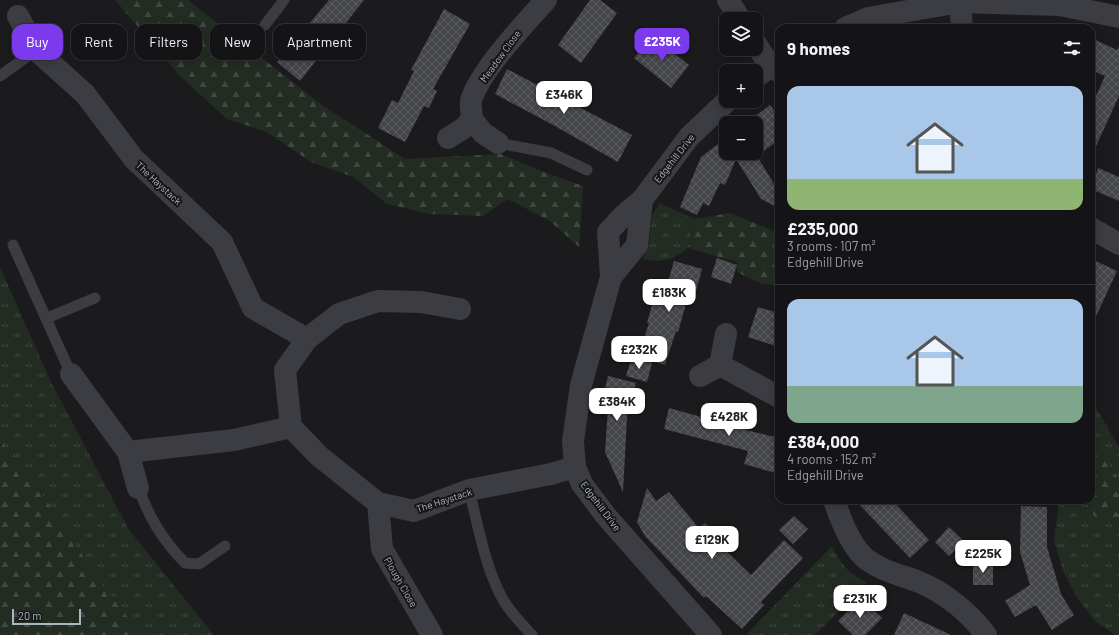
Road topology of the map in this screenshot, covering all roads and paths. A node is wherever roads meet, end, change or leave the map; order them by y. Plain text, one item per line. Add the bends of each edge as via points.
1 (284, 0) edge
2 (546, 0) edge
3 (728, 0) edge
4 (960, 2) junction
5 (1060, 2) edge
6 (736, 12) edge
7 (18, 16) dead end
8 (1119, 17) edge
9 (22, 24) edge
10 (854, 24) edge
11 (962, 24) edge
12 (265, 25) dead end
13 (763, 56) edge
14 (22, 60) edge
15 (47, 60) edge
16 (771, 71) edge
17 (0, 76) edge
18 (720, 108) edge
19 (472, 119) junction
20 (448, 138) dead end
21 (498, 143) joint
22 (587, 170) dead end
23 (642, 200) junction
24 (1095, 230) edge
25 (1119, 244) edge
26 (13, 245) dead end
27 (611, 277) junction
28 (95, 298) dead end
29 (460, 309) dead end
30 (47, 318) junction
31 (726, 334) dead end
32 (307, 338) junction
33 (720, 364) junction
34 (71, 374) joint
35 (700, 376) dead end
36 (775, 395) edge
37 (291, 427) junction
38 (128, 452) junction
39 (575, 467) junction
40 (138, 488) joint
41 (469, 490) junction
42 (378, 503) junction
43 (835, 504) edge
44 (225, 546) dead end
45 (432, 635) edge
46 (532, 635) edge
47 (711, 635) edge
48 (986, 635) edge

1 - 12 lane
2 - 19 street, Meadow Close via 518,30 480,82 471,101
3 - 6 street
4 - 5 street
4 - 10 street via 868,18
4 - 11 street
5 - 8 street
7 - 9 street, The Haystack
13 - 16 street
14 - 17 lane
15 - 32 street, The Haystack via 85,94 134,159 222,242 254,308
18 - 23 street, Edgehill Drive via 689,137
19 - 20 street via 464,128
19 - 21 street via 483,133
21 - 22 lane via 551,153
23 - 27 street, Edgehill Drive via 637,245
23 - 27 street, Edgehill Drive via 622,216 608,232
24 - 25 street
26 - 30 lane
27 - 39 street, Edgehill Drive via 581,385 573,441
28 - 30 lane
29 - 32 street via 421,302 378,301 339,314
30 - 34 lane
31 - 33 street
32 - 37 street via 285,370
33 - 35 street
33 - 36 street
34 - 38 street
37 - 38 street via 234,440
37 - 42 street, The Haystack via 319,456
38 - 40 street
39 - 41 street, The Haystack
39 - 47 street, Edgehill Drive via 582,484 606,516
40 - 44 lane via 151,520 167,544 185,563 199,564
41 - 42 street, The Haystack via 414,511
41 - 46 lane via 488,562 500,595 515,617
42 - 45 street, Plough Close via 382,549
43 - 48 street via 843,528 865,558 944,596 978,624

